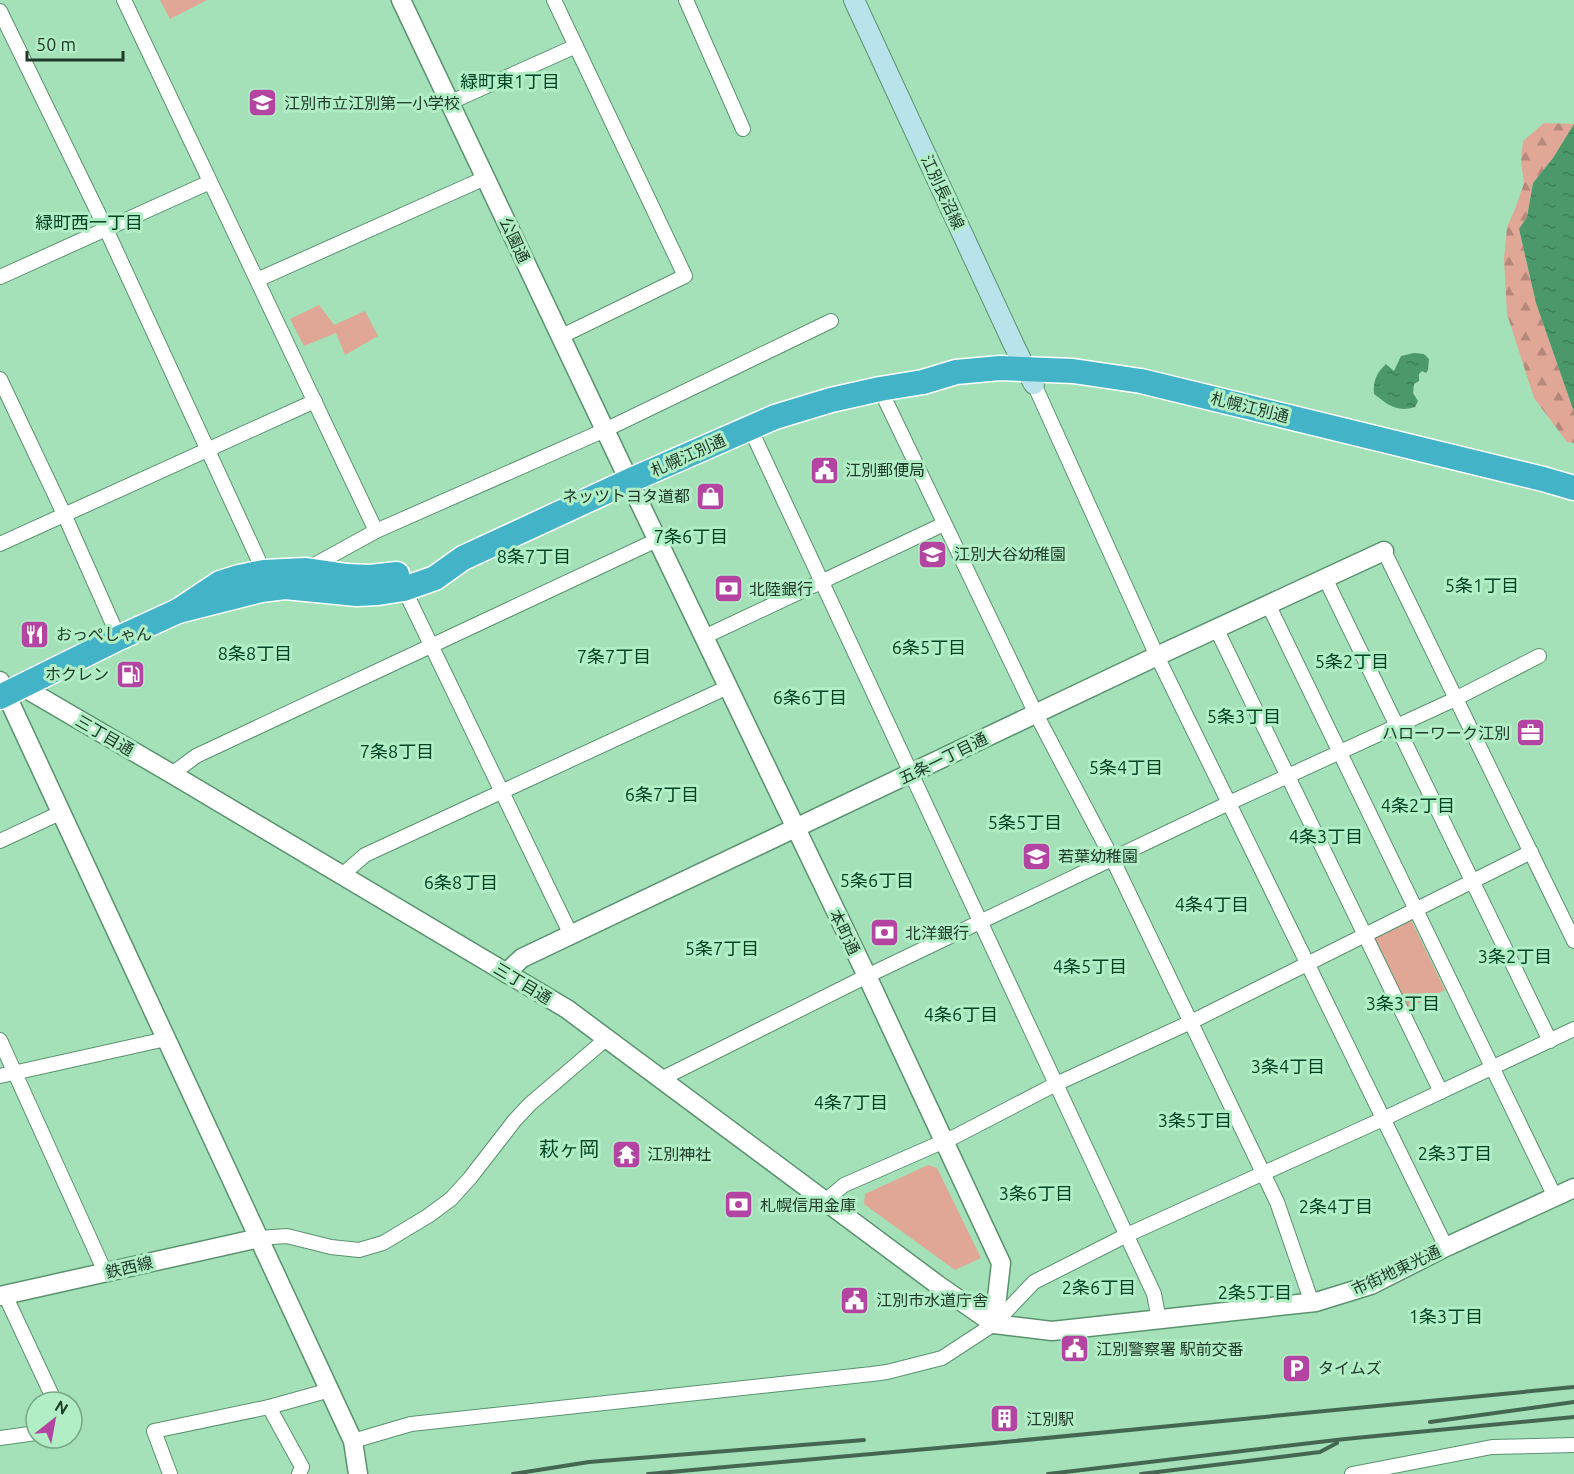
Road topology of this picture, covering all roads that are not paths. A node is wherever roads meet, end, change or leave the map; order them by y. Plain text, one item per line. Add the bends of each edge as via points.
1 (124, 0) edge
2 (401, 0) edge
3 (554, 0) edge
4 (686, 0) edge
5 (854, 0) edge
6 (0, 11) edge
7 (576, 46) junction
8 (451, 102) junction
9 (743, 129) dead end
10 (485, 178) junction
11 (210, 182) junction
12 (106, 229) junction
13 (0, 277) edge
14 (257, 280) junction
15 (831, 321) dead end
16 (561, 337) junction
17 (1030, 377) junction
18 (0, 379) edge
19 (1140, 388) junction
20 (880, 389) junction
21 (315, 401) junction
22 (750, 428) junction
23 (605, 430) junction
24 (208, 450) junction
25 (629, 481) junction
26 (1574, 488) edge
27 (1574, 503) edge
28 (64, 514) junction
29 (944, 524) junction
30 (376, 531) junction
31 (657, 540) junction
32 (0, 544) edge
33 (1384, 551) joint
34 (463, 558) junction
35 (306, 570) junction
36 (264, 572) junction
37 (1325, 578) junction
38 (821, 582) junction
39 (404, 589) junction
40 (1268, 604) junction
41 (178, 611) junction
42 (1216, 628) junction
43 (704, 637) junction
44 (119, 638) junction
45 (431, 647) junction
46 (1157, 656) junction
47 (1539, 656) dead end
48 (728, 687) junction
49 (7, 690) edge
50 (1456, 699) junction
51 (1036, 714) junction
52 (1397, 726) junction
53 (1340, 752) junction
54 (910, 773) junction
55 (172, 774) junction
56 (1288, 776) junction
57 (501, 791) junction
58 (1229, 803) junction
59 (60, 813) junction
60 (796, 828) junction
61 (0, 841) edge
62 (1530, 852) junction
63 (1112, 858) junction
64 (342, 875) junction
65 (1473, 881) junction
66 (1416, 909) junction
67 (980, 922) junction
68 (571, 935) junction
69 (1365, 935) junction
70 (1574, 941) edge
71 (1308, 964) junction
72 (506, 973) junction
73 (867, 976) junction
74 (1191, 1022) junction
75 (1574, 1029) edge
76 (166, 1039) junction
77 (606, 1039) junction
78 (0, 1040) edge
79 (1550, 1041) junction
80 (1492, 1068) junction
81 (15, 1072) junction
82 (0, 1076) edge
83 (661, 1079) junction
84 (1056, 1084) junction
85 (1441, 1092) junction
86 (1383, 1119) junction
87 (944, 1141) junction
88 (1264, 1173) junction
89 (1574, 1188) edge
90 (1555, 1197) junction
91 (825, 1201) junction
92 (1127, 1235) junction
93 (259, 1238) junction
94 (1446, 1247) junction
95 (105, 1272) junction
96 (2, 1295) edge
97 (1312, 1303) junction
98 (1159, 1320) junction
99 (993, 1324) junction
100 (49, 1390) edge
101 (330, 1390) junction
102 (269, 1407) junction
103 (24, 1435) edge
104 (0, 1438) edge
105 (353, 1441) junction
106 (1574, 1445) edge
107 (1395, 1470) edge
108 (170, 1474) edge
109 (298, 1474) edge
110 (358, 1474) edge
111 (1352, 1474) edge

1 - 11 street
2 - 8 street, 公園通
3 - 7 street
4 - 9 street
5 - 17 main road, 江別長沼線
6 - 12 street
7 - 8 street
7 - 16 street via 685,276
8 - 10 street, 公園通
10 - 14 street
10 - 16 street, 公園通
11 - 12 street
11 - 14 street
12 - 13 street
12 - 24 street
14 - 21 street
15 - 23 street
16 - 23 street, 公園通
17 - 19 highway, 札幌江別通 via 1073,371
17 - 20 highway, 札幌江別通 via 1000,369 956,372
17 - 46 street
18 - 28 street
19 - 26 highway, 札幌江別通
19 - 27 highway, 札幌江別通
20 - 22 highway, 札幌江別通 via 804,408
20 - 29 street
21 - 24 street
21 - 30 street
22 - 25 highway, 札幌江別通
22 - 38 street
23 - 25 street, 公園通
23 - 30 street
24 - 28 street
24 - 36 street
25 - 31 street, 本町通
25 - 34 highway, 札幌江別通
28 - 32 street
28 - 44 street
29 - 38 street
29 - 51 street
30 - 35 street
31 - 43 street, 本町通
31 - 45 street
33 - 37 street, 五条一丁目通
33 - 50 street
34 - 35 highway, 札幌江別通 via 395,575 370,577
34 - 39 highway, 札幌江別通 via 435,578
35 - 36 highway, 札幌江別通
36 - 41 highway, 札幌江別通 via 220,583
37 - 40 street, 五条一丁目通
37 - 52 street
38 - 43 street
38 - 54 street
39 - 41 highway, 札幌江別通 via 357,594 285,587
39 - 45 street
40 - 42 street, 五条一丁目通
40 - 53 street
41 - 44 highway, 札幌江別通
42 - 46 street, 五条一丁目通
42 - 56 street
43 - 48 street, 本町通
44 - 49 highway, 札幌江別通
45 - 55 street via 196,756
45 - 57 street
46 - 51 street, 五条一丁目通
46 - 58 street
47 - 50 street
48 - 57 street
48 - 60 street, 本町通
49 - 55 street, 三丁目通
49 - 59 street
50 - 52 street
50 - 62 street
51 - 54 street, 五条一丁目通
51 - 63 street
52 - 53 street
52 - 65 street
53 - 56 street
53 - 66 street
54 - 60 street, 五条一丁目通
54 - 67 street
55 - 64 street, 三丁目通
56 - 58 street
56 - 69 street
57 - 64 street via 366,855
57 - 68 street
58 - 63 street
58 - 71 street
59 - 61 street
59 - 76 street
60 - 68 street, 五条一丁目通
60 - 73 street, 本町通
62 - 65 street
62 - 70 street
63 - 67 street
63 - 74 street
64 - 72 street, 三丁目通
65 - 66 street
65 - 79 street
66 - 69 street
66 - 80 street
67 - 73 street
67 - 84 street
68 - 72 street, 五条一丁目通 via 522,958
69 - 71 street
69 - 85 street
71 - 74 street
71 - 86 street
72 - 77 street, 三丁目通 via 567,1009
73 - 83 street
73 - 87 street, 本町通
74 - 84 street
74 - 88 street
75 - 79 street
76 - 81 street
76 - 93 street
77 - 83 street, 三丁目通
77 - 93 street via 530,1104 451,1199 410,1227 359,1250 287,1236
78 - 81 street
79 - 80 street
80 - 85 street
80 - 90 street
81 - 82 street
81 - 95 street
83 - 91 street, 三丁目通
84 - 87 street
84 - 92 street
85 - 86 street
86 - 88 street
86 - 94 street
87 - 91 street via 844,1185
87 - 99 street, 本町通 via 1001,1263
88 - 92 street
88 - 97 street
89 - 90 street, 市街地東光通
90 - 94 street, 市街地東光通
91 - 99 street, 三丁目通
92 - 98 street via 1154,1294
92 - 99 street via 1034,1282
93 - 95 street, 鉄西線
93 - 101 street
94 - 97 street, 市街地東光通 via 1371,1285
95 - 96 street, 鉄西線
96 - 100 street
97 - 98 street, 市街地東光通
98 - 99 street, 市街地東光通 via 1052,1331
99 - 105 street via 942,1358 887,1372 411,1424
101 - 102 street
101 - 105 street
102 - 108 street via 154,1431
102 - 109 street via 302,1467
103 - 104 street
105 - 110 street
106 - 107 street via 1492,1447
107 - 111 street

